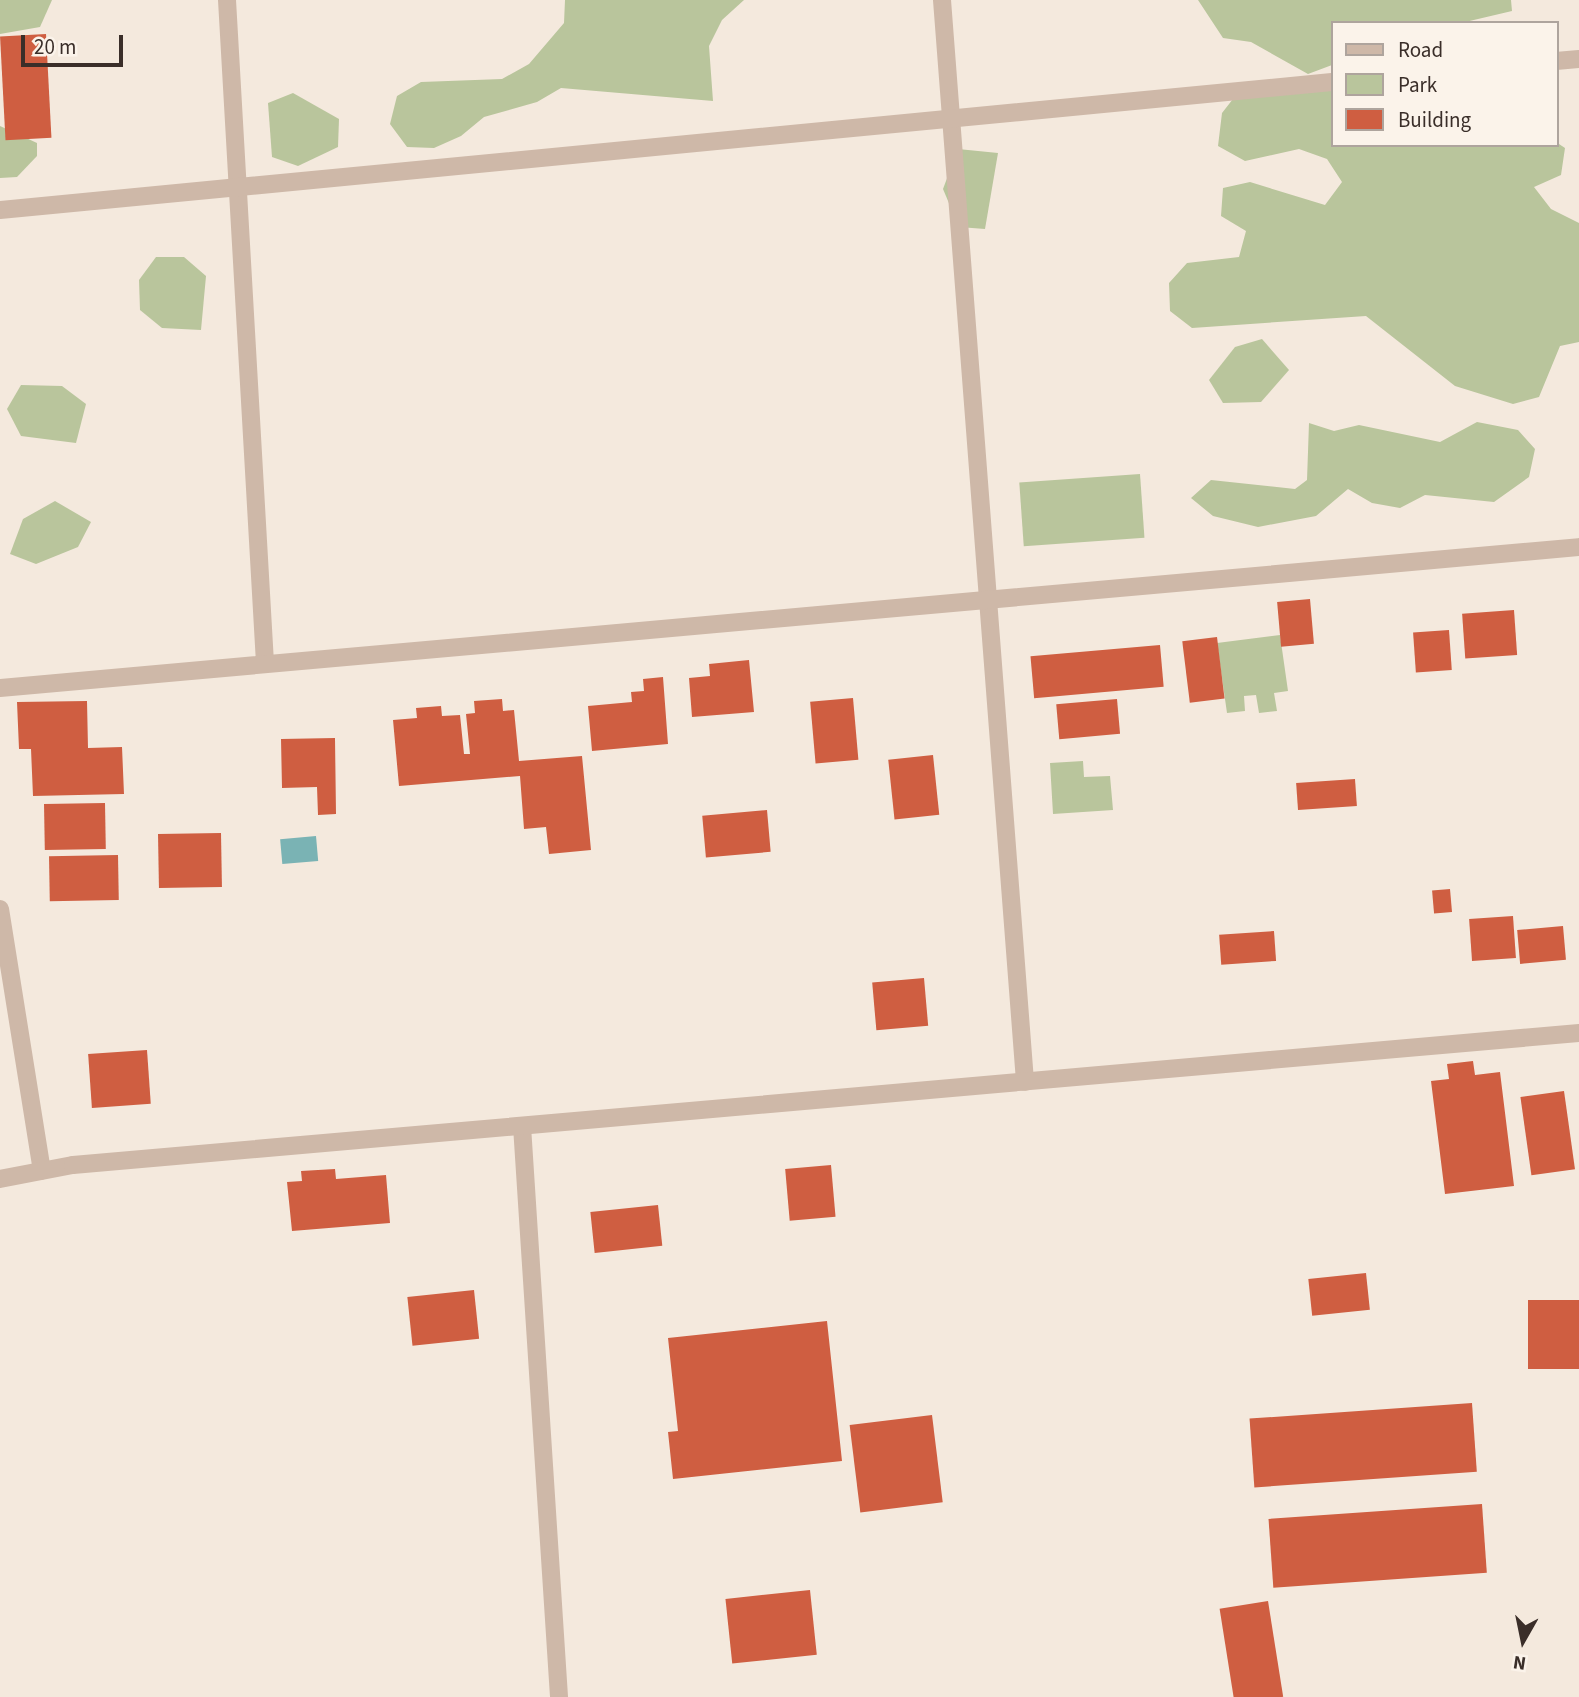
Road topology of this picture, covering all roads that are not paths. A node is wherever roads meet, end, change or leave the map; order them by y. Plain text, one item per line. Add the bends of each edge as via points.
1 (227, 0) edge
2 (942, 0) edge
3 (1579, 59) edge
4 (1558, 61) edge
5 (1330, 82) edge
6 (951, 118) junction
7 (238, 185) junction
8 (0, 210) edge
9 (1579, 547) edge
10 (988, 600) junction
11 (265, 664) junction
12 (0, 688) edge
13 (0, 909) edge
14 (1579, 1033) edge
15 (1025, 1082) junction
16 (522, 1126) junction
17 (42, 1171) junction
18 (0, 1179) edge
19 (559, 1697) edge

1 - 7 street
2 - 6 street
3 - 4 street
5 - 6 street
6 - 7 street
6 - 10 street
7 - 8 street
7 - 11 street
9 - 10 street
10 - 11 street
10 - 15 street
11 - 12 street
13 - 17 street
14 - 15 street
15 - 16 street
16 - 17 street
16 - 19 street
17 - 18 street

